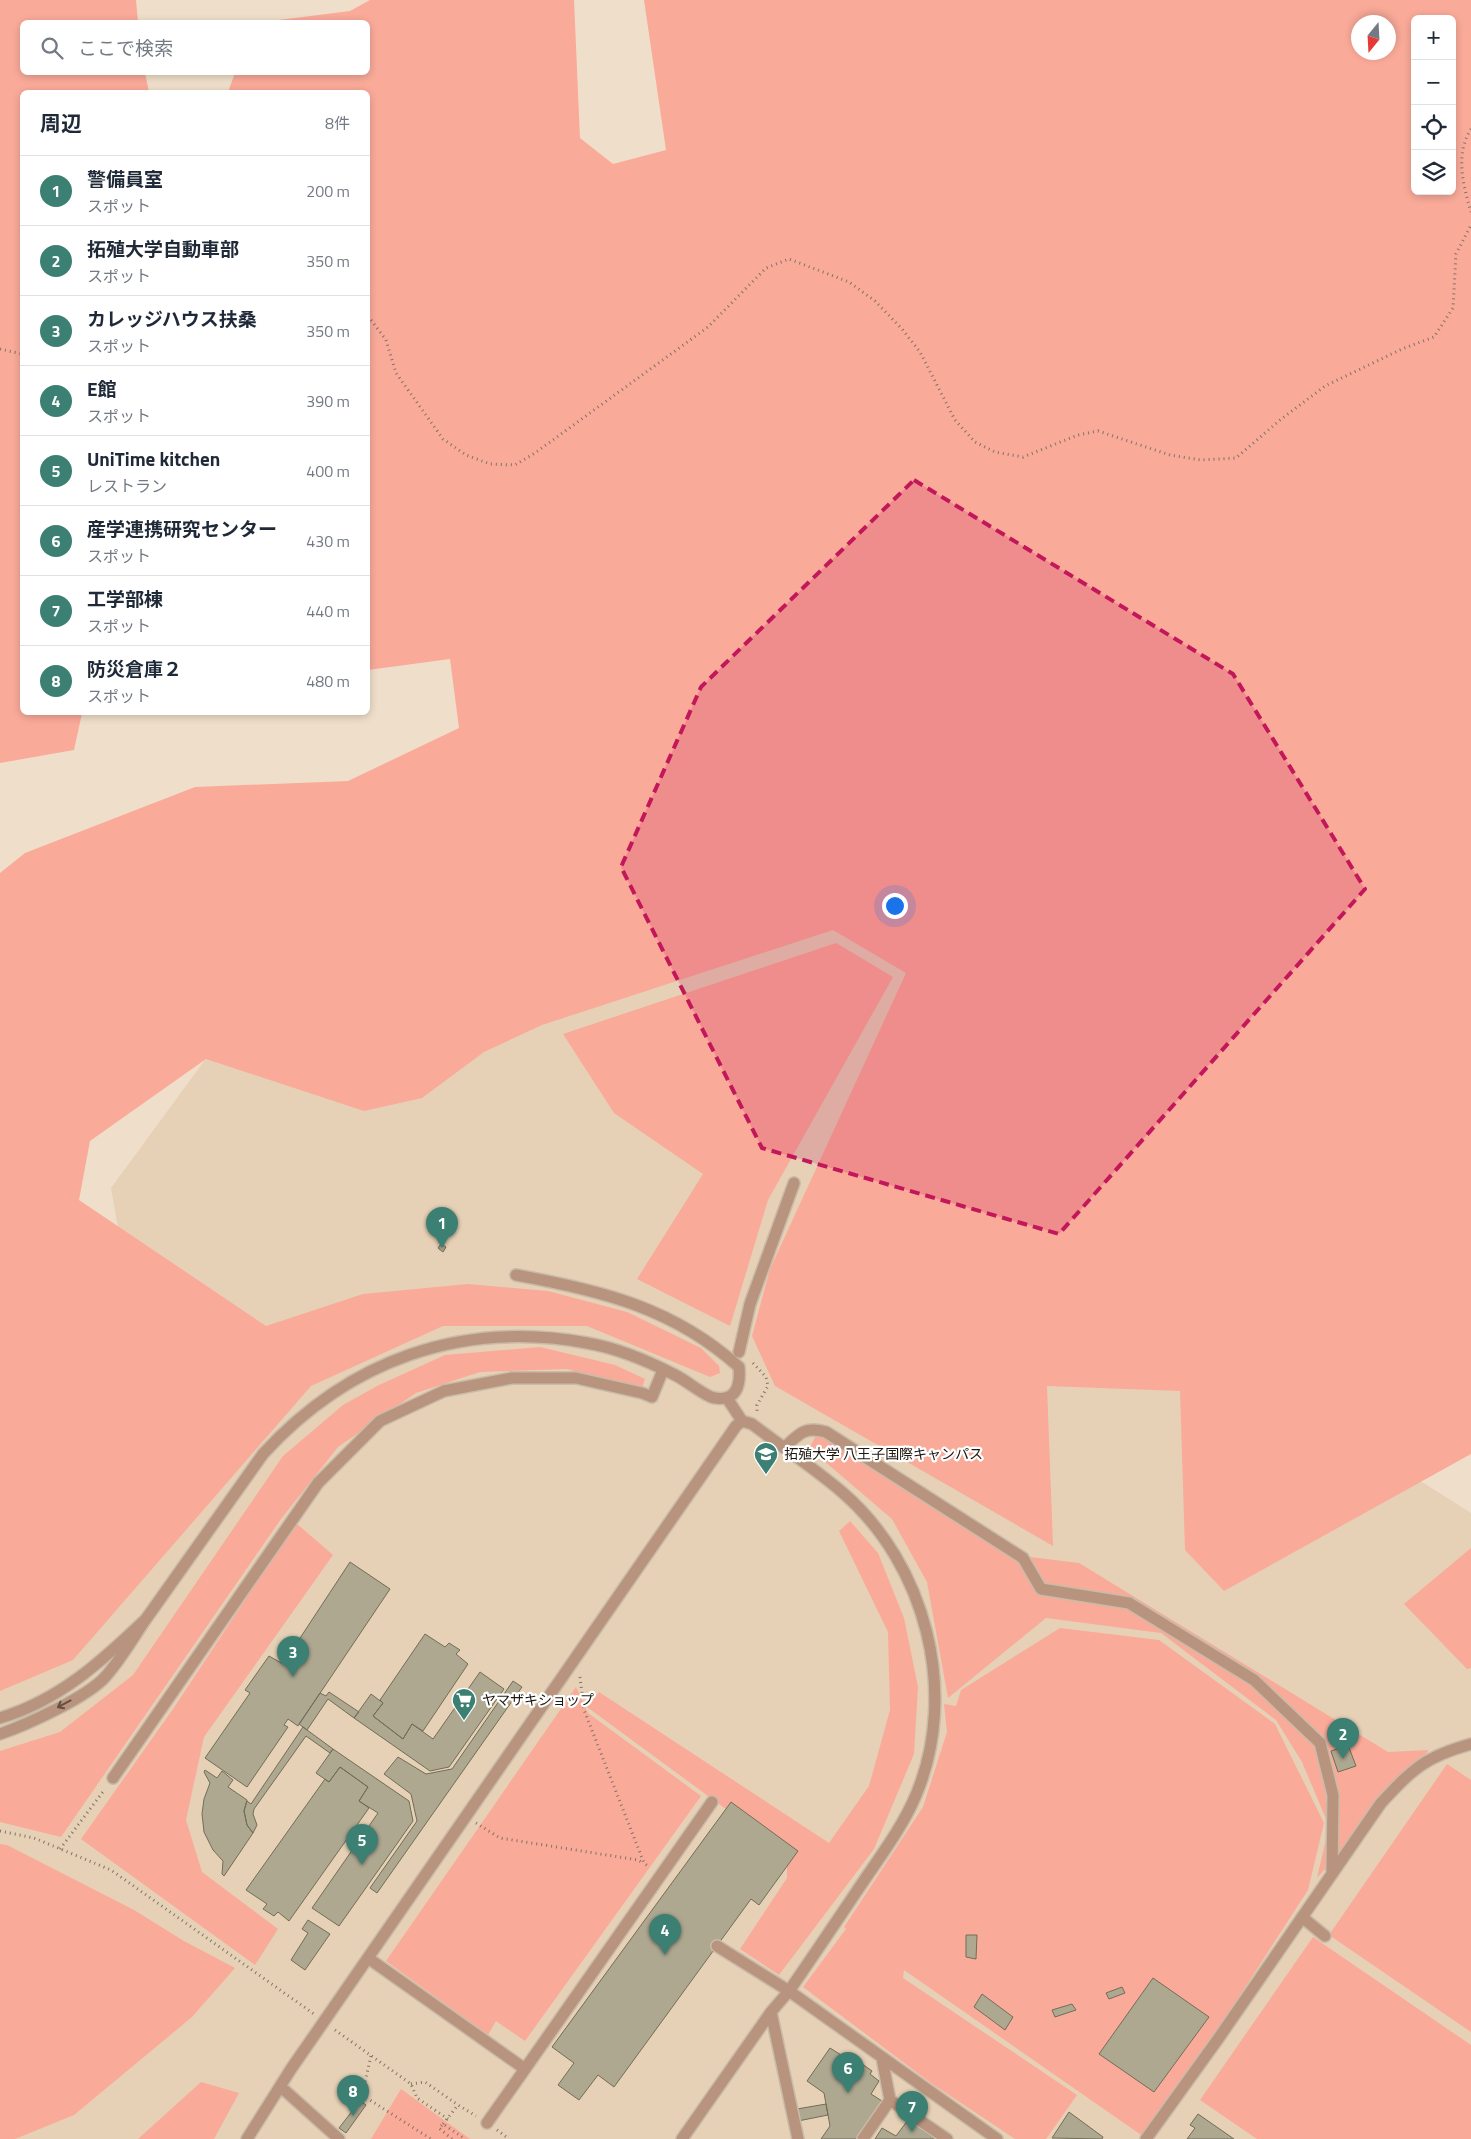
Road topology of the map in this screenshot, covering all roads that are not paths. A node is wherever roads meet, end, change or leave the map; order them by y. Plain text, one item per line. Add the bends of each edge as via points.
1 (794, 1183) dead end
2 (516, 1275) dead end
3 (739, 1352) dead end
4 (663, 1370) junction
5 (727, 1398) junction
6 (742, 1421) junction
7 (784, 1448) junction
8 (146, 1619) junction
9 (0, 1718) edge
10 (0, 1734) edge
11 (1471, 1744) edge
12 (112, 1778) road end
13 (712, 1802) dead end
14 (1332, 1874) junction
15 (1302, 1917) junction
16 (1325, 1936) dead end
17 (717, 1946) dead end
18 (368, 1958) junction
19 (789, 1991) junction
20 (771, 2012) junction
21 (882, 2058) junction
22 (525, 2069) junction
23 (281, 2087) junction
24 (890, 2100) junction
25 (488, 2123) dead end
26 (247, 2139) edge
27 (339, 2139) edge
28 (682, 2139) edge
29 (798, 2139) edge
30 (863, 2139) edge
31 (947, 2139) edge
32 (997, 2139) edge
33 (1146, 2139) edge

1 - 3 lane via 750,1304
2 - 5 lane via 610,1294 675,1321 710,1342 739,1366 738,1386
4 - 5 lane via 713,1398
4 - 8 lane via 626,1354 588,1343 541,1336 474,1339 405,1355 373,1368 309,1408 263,1454
4 - 12 lane via 652,1397 576,1378 512,1378 444,1390 380,1421 318,1483
5 - 6 lane
6 - 7 lane via 752,1424
6 - 18 lane
7 - 14 lane via 802,1432 814,1429 826,1432 1024,1558 1041,1589 1129,1603 1254,1680 1320,1743 1333,1795
7 - 19 lane via 843,1493 887,1543 919,1604 933,1666 935,1694 928,1760 916,1796 892,1839
8 - 9 lane via 98,1664 36,1705
8 -> 10 lane via 105,1678 72,1700 23,1726
11 - 14 lane via 1436,1755 1414,1769 1380,1803
13 - 22 lane
14 - 15 lane
15 - 16 lane
15 - 33 lane
17 - 19 lane
18 - 22 lane
18 - 23 lane
19 - 20 lane
19 - 21 lane
20 - 28 lane
20 - 29 lane
21 - 24 lane
21 - 32 lane
22 - 25 lane
23 - 26 lane
23 - 27 lane
24 - 30 lane
24 - 31 lane

